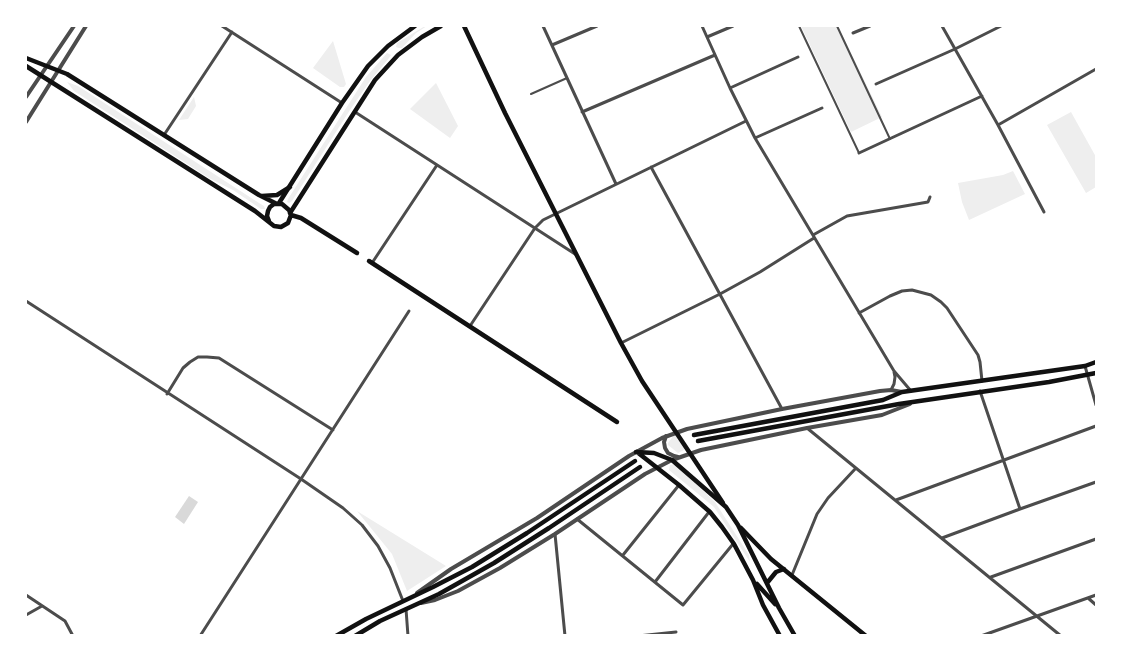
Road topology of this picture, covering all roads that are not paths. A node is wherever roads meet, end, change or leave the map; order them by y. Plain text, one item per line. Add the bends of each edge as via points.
1 (74, 26) edge
2 (86, 26) edge
3 (222, 26) edge
4 (415, 26) edge
5 (441, 26) edge
6 (464, 26) edge
7 (543, 26) edge
8 (597, 26) edge
9 (702, 26) edge
10 (733, 26) edge
11 (799, 26) edge
12 (837, 26) edge
13 (870, 26) edge
14 (942, 26) edge
15 (1001, 26) edge
16 (232, 32) junction
17 (853, 33) dead end
18 (707, 37) junction
19 (552, 45) junction
20 (388, 46) junction
21 (955, 49) junction
22 (398, 55) junction
23 (715, 55) junction
24 (798, 57) dead end
25 (26, 58) edge
26 (47, 65) junction
27 (26, 66) edge
28 (1096, 69) edge
29 (58, 70) junction
30 (40, 75) junction
31 (567, 78) junction
32 (51, 81) junction
33 (876, 84) dead end
34 (730, 88) junction
35 (531, 94) dead end
36 (982, 96) junction
37 (26, 97) edge
38 (342, 103) junction
39 (822, 108) dead end
40 (354, 111) junction
41 (582, 112) junction
42 (746, 121) junction
43 (26, 122) edge
44 (998, 125) junction
45 (164, 135) junction
46 (755, 138) junction
47 (890, 139) junction
48 (859, 153) joint
49 (437, 165) junction
50 (651, 167) junction
51 (616, 184) junction
52 (290, 187) junction
53 (259, 195) junction
54 (930, 197) dead end
55 (278, 204) junction
56 (1044, 212) dead end
57 (554, 213) junction
58 (291, 214) junction
59 (269, 221) junction
60 (535, 228) junction
61 (814, 237) junction
62 (357, 253) dead end
63 (575, 254) junction
64 (370, 262) joint
65 (720, 294) junction
66 (26, 301) edge
67 (409, 311) dead end
68 (859, 313) junction
69 (470, 326) junction
70 (621, 343) junction
71 (1096, 362) edge
72 (1085, 366) junction
73 (894, 371) junction
74 (1048, 371) junction
75 (1096, 373) edge
76 (1087, 376) junction
77 (982, 381) junction
78 (1049, 382) junction
79 (891, 390) junction
80 (911, 391) junction
81 (902, 392) junction
82 (980, 392) junction
83 (167, 394) junction
84 (912, 403) junction
85 (1096, 405) edge
86 (782, 409) junction
87 (617, 422) dead end
88 (1096, 426) edge
89 (807, 428) junction
90 (333, 430) junction
91 (677, 432) junction
92 (694, 435) dead end
93 (667, 436) junction
94 (698, 441) dead end
95 (636, 452) junction
96 (690, 453) junction
97 (680, 457) junction
98 (672, 460) junction
99 (1003, 460) junction
100 (634, 461) dead end
101 (640, 467) dead end
102 (657, 467) junction
103 (856, 468) junction
104 (301, 479) junction
105 (1096, 482) edge
106 (679, 485) junction
107 (896, 500) junction
108 (726, 507) junction
109 (1020, 509) junction
110 (710, 512) junction
111 (577, 519) junction
112 (738, 525) junction
113 (555, 534) junction
114 (942, 538) junction
115 (1096, 539) edge
116 (734, 544) junction
117 (623, 555) junction
118 (784, 569) junction
119 (792, 575) junction
120 (990, 578) junction
121 (753, 580) junction
122 (655, 582) junction
123 (767, 583) junction
124 (26, 595) edge
125 (1096, 595) edge
126 (414, 596) junction
127 (1088, 598) junction
128 (403, 601) junction
129 (418, 604) junction
130 (1096, 605) edge
131 (42, 606) junction
132 (779, 608) junction
133 (406, 609) junction
134 (26, 615) edge
135 (1038, 616) junction
136 (676, 632) dead end
137 (1055, 634) edge
138 (202, 635) edge
139 (73, 636) edge
140 (336, 636) edge
141 (355, 636) edge
142 (408, 636) edge
143 (565, 636) edge
144 (638, 636) edge
145 (780, 636) edge
146 (795, 636) edge
147 (866, 636) edge
148 (981, 636) edge
149 (1061, 636) edge

1 - 26 street
2 - 29 street
3 - 16 street
4 - 20 main road
5 - 22 main road
6 - 57 main road
7 - 19 street
8 - 19 street
9 - 18 street
10 - 18 street
11 - 48 street
12 - 47 street
13 - 17 street
14 - 21 street
15 - 21 street
16 - 38 street
16 - 45 street
18 - 23 street
19 - 31 street
20 - 22 main road
20 - 38 main road via 368,66
21 - 33 street
21 - 36 street
22 - 40 main road
23 - 34 street
23 - 41 street
24 - 34 street
25 - 26 main road
26 - 29 main road
26 - 30 street
27 - 30 main road
28 - 44 street
29 - 32 street
29 - 45 main road
30 - 32 main road
30 - 37 street
31 - 35 street
31 - 41 street
32 - 43 street
32 - 59 main road
34 - 42 street
36 - 44 street
36 - 47 street
38 - 52 main road
39 - 46 street
40 - 49 street
40 - 58 main road
41 - 51 street
42 - 46 street
42 - 50 street
44 - 56 street
45 - 53 main road
46 - 61 street
47 - 48 street
49 - 60 street
49 - 64 street
50 - 51 street
50 - 65 street
51 - 57 street
52 - 53 main road via 277,195
52 - 55 main road
53 - 55 main road
54 - 61 street via 928,202 847,216
55 - 58 main road
55 - 59 main road via 270,207
57 - 60 street
57 - 63 main road
58 - 59 main road via 288,223 281,227
58 - 62 main road
60 - 63 street
60 - 69 street
61 - 65 street
61 - 68 street
63 - 70 main road
64 - 69 main road
65 - 70 street
65 - 86 street
66 - 83 street
67 - 90 street
68 - 73 street
68 - 77 street via 902,291 931,295 947,308 978,355
69 - 87 main road
70 - 91 main road
71 - 72 main road
72 - 74 main road
72 - 76 street
73 - 79 street
73 - 80 street
74 - 77 main road
74 - 78 main road
75 - 76 main road
76 - 78 main road
76 - 85 street
77 - 80 main road
78 - 82 main road
79 - 81 street
79 - 86 street
80 - 81 main road
81 - 92 main road via 883,400
82 - 84 main road
82 - 99 street
83 - 90 street via 190,362 198,357 219,358
83 - 104 street
84 - 89 street via 882,415
84 - 94 main road
86 - 91 street
88 - 99 street
89 - 96 street
89 - 103 street
90 - 104 street
91 - 93 street
91 - 96 main road
93 - 95 street
93 - 97 street via 664,442 668,453
95 - 98 main road
95 - 102 main road
95 - 126 street
96 - 97 street
96 - 108 main road
97 - 98 street
98 - 102 street
98 - 108 main road
99 - 107 street
99 - 109 street
100 - 126 main road via 509,544
101 - 129 main road via 511,553
102 - 106 main road
102 - 111 street
103 - 107 street
103 - 119 street via 817,514
104 - 128 street via 362,525 378,546
104 - 138 street
105 - 109 street
106 - 110 main road
106 - 117 street
107 - 114 street
108 - 112 main road
109 - 114 street
110 - 116 main road
110 - 122 street
111 - 113 street
111 - 117 street
112 - 118 main road
112 - 123 main road
113 - 129 street via 466,587
113 - 143 street
114 - 120 street
115 - 120 street
116 - 121 main road
116 - 122 street via 683,604
117 - 122 street
118 - 119 main road
118 - 123 main road
119 - 147 main road
120 - 135 street
121 - 132 main road
121 - 145 main road
123 - 132 main road
124 - 131 street
125 - 127 street
126 - 128 main road
127 - 130 street
127 - 135 street
128 - 140 main road
129 - 133 main road
131 - 134 street
131 - 139 street via 64,621
132 - 146 main road
133 - 141 main road
133 - 142 street
135 - 137 street
135 - 148 street
136 - 144 street
137 - 149 street

